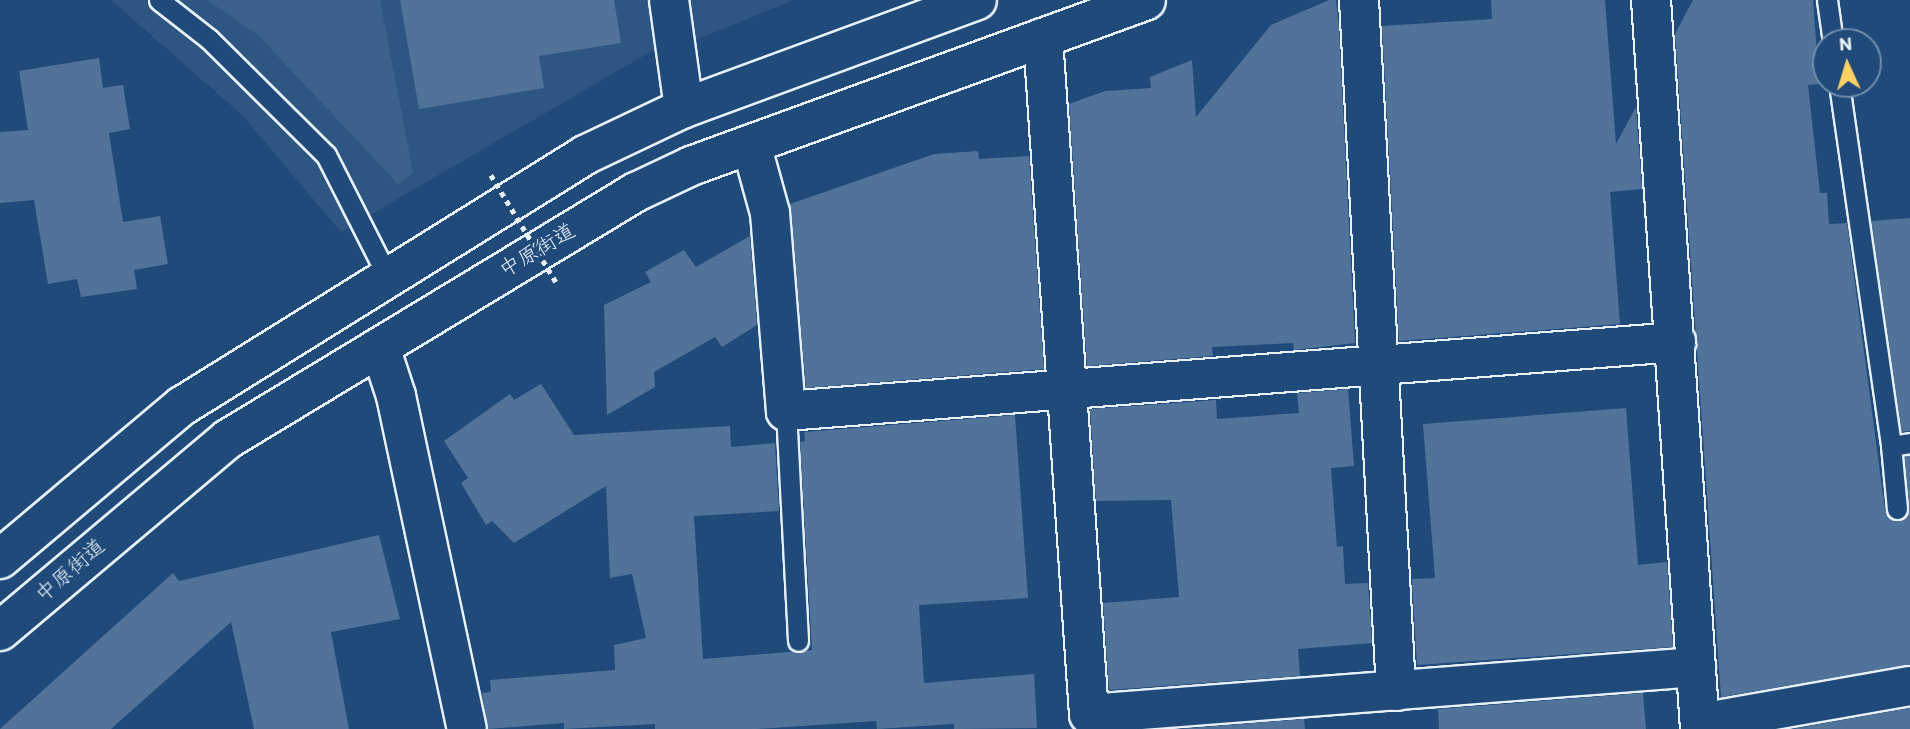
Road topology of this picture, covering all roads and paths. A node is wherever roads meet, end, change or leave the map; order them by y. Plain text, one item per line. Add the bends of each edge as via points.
1 (159, 0) edge
2 (669, 0) edge
3 (977, 0) edge
4 (1146, 0) edge
5 (1359, 0) edge
6 (1651, 0) edge
7 (1827, 0) edge
8 (1831, 28) edge
9 (1043, 38) junction
10 (1841, 98) edge
11 (684, 108) junction
12 (751, 144) junction
13 (491, 175) dead end
14 (388, 277) junction
15 (558, 285) dead end
16 (1676, 342) junction
17 (380, 347) junction
18 (1378, 369) junction
19 (1065, 391) junction
20 (786, 411) junction
21 (1901, 445) edge
22 (1897, 509) dead end
23 (0, 559) edge
24 (0, 631) edge
25 (799, 641) dead end
26 (1696, 667) junction
27 (1910, 686) edge
28 (1396, 691) junction
29 (1700, 726) edge
30 (467, 729) edge

1 - 14 lane via 209,39 326,155
2 - 11 street
3 - 11 street
4 - 9 street, 中原街道
5 - 18 street
6 - 16 street
7 - 8 lane
9 - 12 street, 中原街道
9 - 19 street
10 - 21 lane
11 - 14 street via 585,155
12 - 17 street, 中原街道 via 636,192
12 - 20 street via 770,213
13 - 15 path, bridge
14 - 23 street via 182,406
16 - 18 street
16 - 26 street
17 - 24 street, 中原街道 via 275,408 182,472
17 - 30 street via 396,396
18 - 19 street
18 - 28 street
19 - 20 street
19 - 28 street via 1089,714
20 - 25 lane
21 - 22 lane
26 - 28 street
26 - 29 street
27 - 29 street

